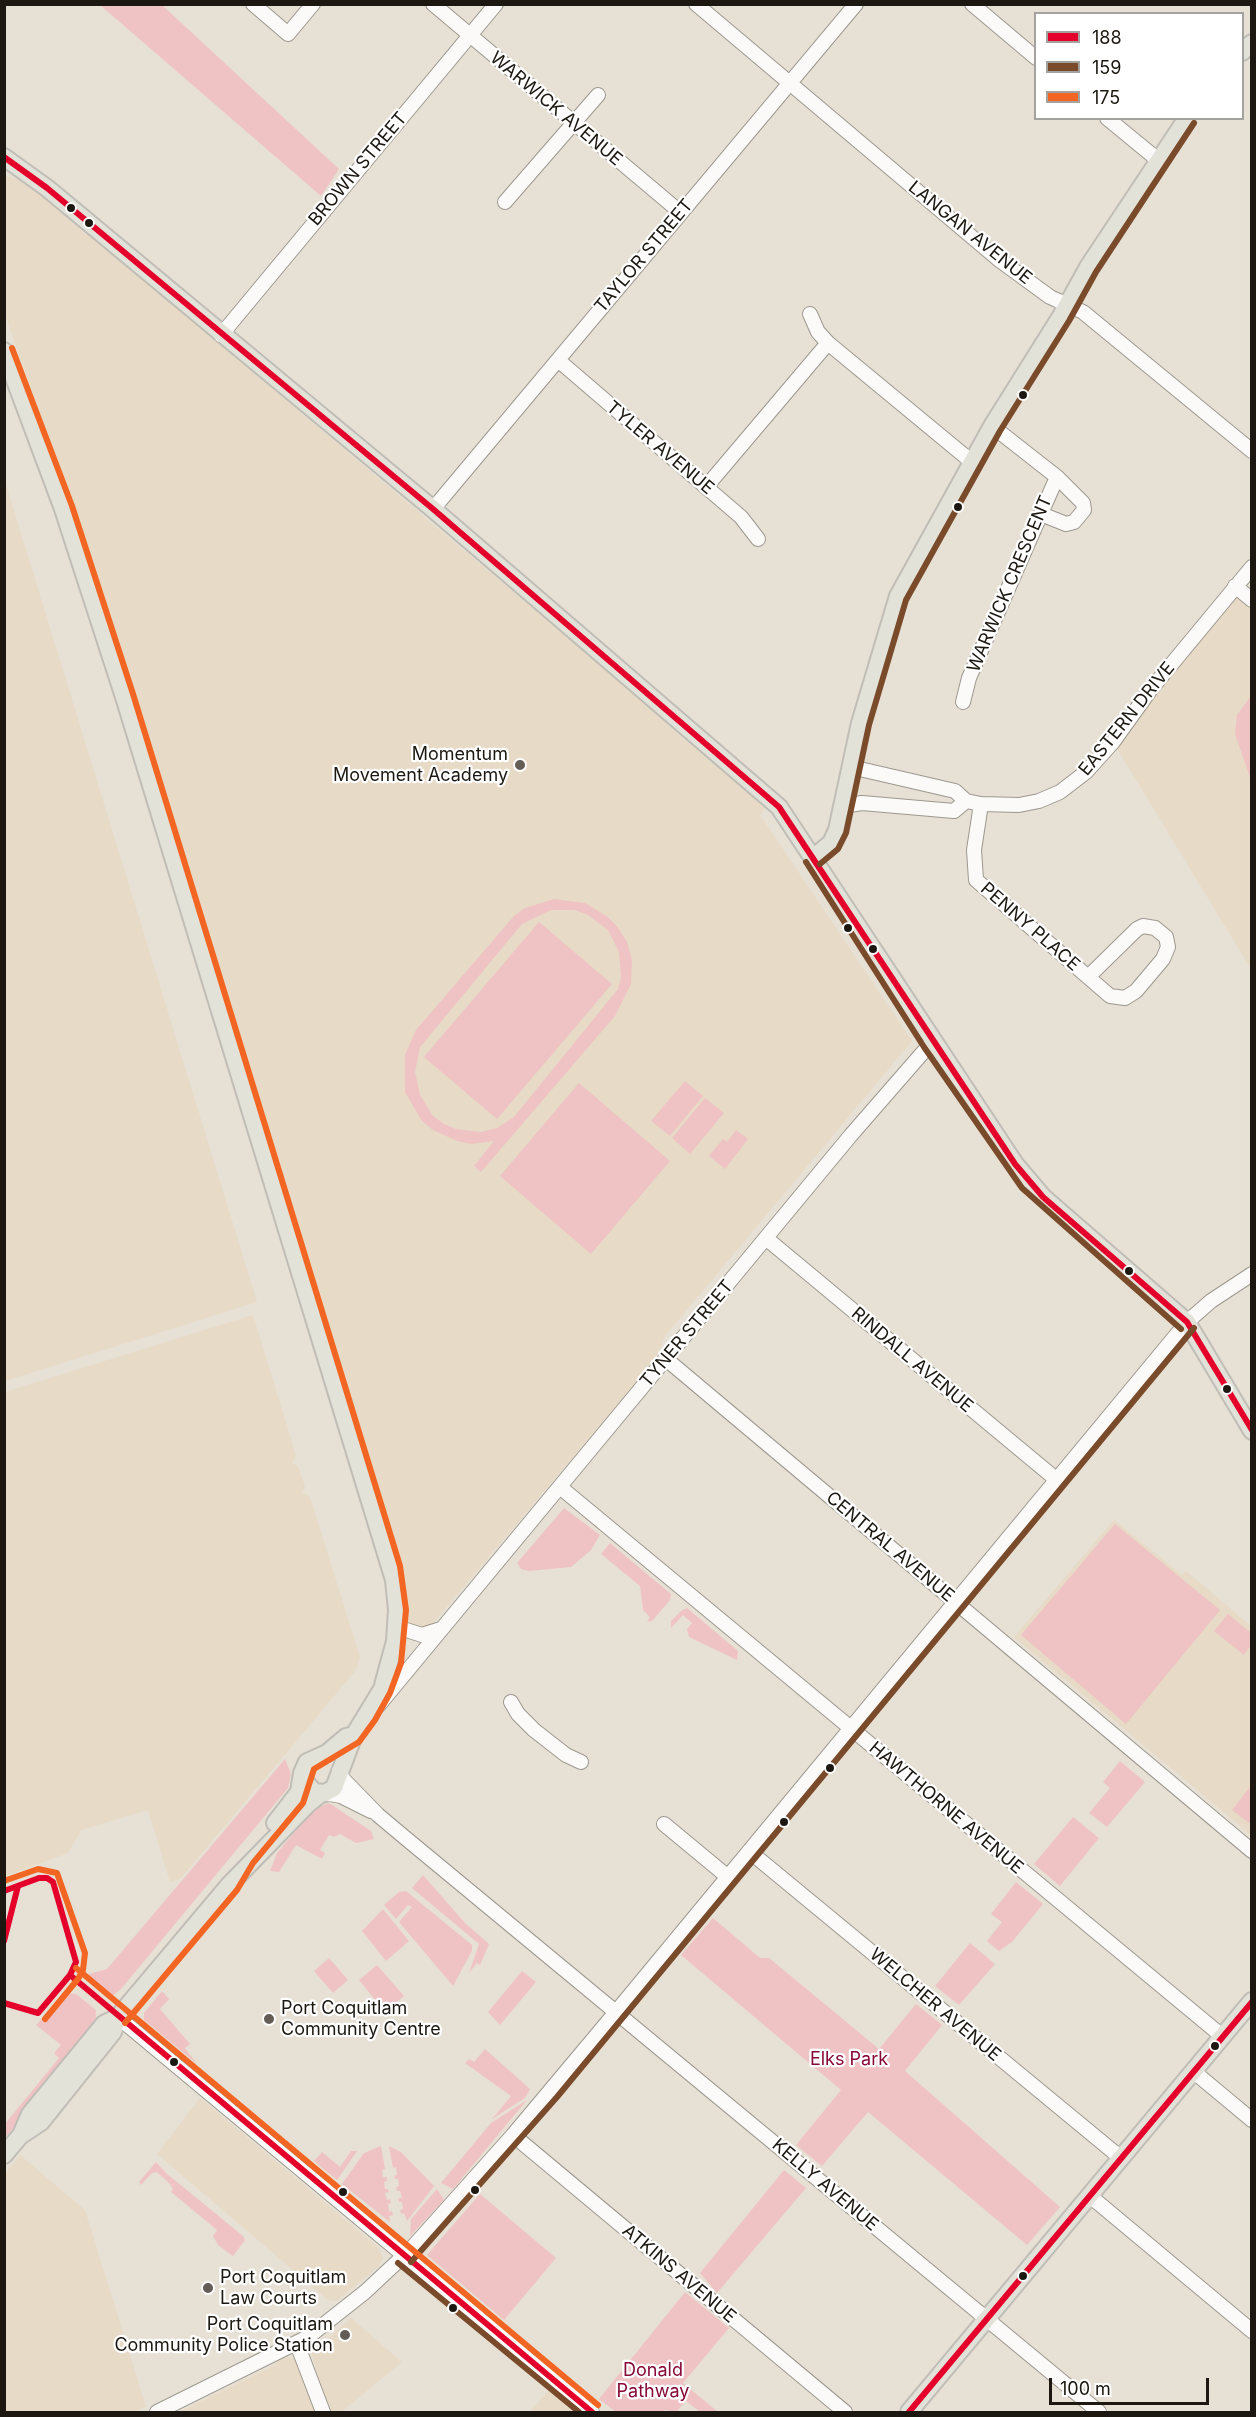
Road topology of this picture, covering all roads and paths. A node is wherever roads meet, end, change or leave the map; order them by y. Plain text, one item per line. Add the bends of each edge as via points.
1 (253, 4) edge
2 (313, 4) edge
3 (433, 4) edge
4 (496, 4) edge
5 (696, 4) edge
6 (856, 4) edge
7 (972, 4) edge
8 (469, 36) junction
9 (1034, 57) edge
10 (790, 84) junction
11 (598, 95) dead end
12 (1109, 120) edge
13 (1186, 120) edge
14 (573, 124) junction
15 (4, 157) edge
16 (1158, 160) junction
17 (4, 167) edge
18 (23, 169) junction
19 (505, 202) dead end
20 (680, 212) junction
21 (1068, 304) junction
22 (810, 314) dead end
23 (221, 335) junction
24 (828, 343) junction
25 (4, 351) edge
26 (558, 360) junction
27 (992, 426) junction
28 (1251, 451) edge
29 (972, 462) junction
30 (1057, 477) junction
31 (706, 487) junction
32 (433, 509) junction
33 (1041, 514) junction
34 (758, 539) dead end
35 (1251, 567) edge
36 (1234, 586) junction
37 (1251, 600) edge
38 (963, 702) dead end
39 (851, 767) junction
40 (966, 801) junction
41 (981, 804) junction
42 (843, 806) junction
43 (814, 857) junction
44 (1088, 977) junction
45 (932, 1042) junction
46 (767, 1239) junction
47 (1251, 1274) edge
48 (1187, 1322) junction
49 (666, 1359) junction
50 (1251, 1431) edge
51 (1057, 1480) junction
52 (560, 1487) junction
53 (956, 1602) junction
54 (397, 1626) junction
55 (443, 1628) junction
56 (511, 1702) dead end
57 (851, 1728) junction
58 (354, 1735) junction
59 (320, 1756) junction
60 (581, 1762) dead end
61 (339, 1771) junction
62 (303, 1779) junction
63 (323, 1793) junction
64 (378, 1815) junction
65 (664, 1824) dead end
66 (749, 1851) junction
67 (1251, 1851) edge
68 (728, 1877) junction
69 (230, 1884) junction
70 (1251, 2001) edge
71 (616, 2012) junction
72 (118, 2017) junction
73 (1222, 2037) junction
74 (1193, 2071) junction
75 (1251, 2120) edge
76 (513, 2135) junction
77 (4, 2155) edge
78 (1121, 2158) junction
79 (1090, 2196) junction
80 (404, 2256) junction
81 (987, 2319) junction
82 (1251, 2331) edge
83 (297, 2344) junction
84 (157, 2412) edge
85 (323, 2412) edge
86 (592, 2412) edge
87 (845, 2412) edge
88 (909, 2412) edge
89 (1099, 2412) edge

1 - 2 street via 288,34
3 - 8 street, WARWICK AVENUE
4 - 8 street, BROWN STREET
5 - 10 street, LANGAN AVENUE
6 - 10 street, TAYLOR STREET
7 - 9 street
8 - 14 street, WARWICK AVENUE
8 - 23 street, BROWN STREET
10 - 20 street, TAYLOR STREET
10 - 21 street, LANGAN AVENUE via 998,259 1050,297
11 - 14 street
12 - 16 street
13 - 16 main road
14 - 19 street
14 - 20 street, WARWICK AVENUE
15 - 18 main road
16 - 21 main road
17 - 18 main road
18 - 23 main road
20 - 26 street, TAYLOR STREET
21 - 27 main road
21 - 28 street, LANGAN AVENUE via 1123,344
22 - 24 street
23 - 32 main road
24 - 29 street
24 - 31 street
25 - 54 main road via 63,508 124,697 391,1569
26 - 31 street, TYLER AVENUE
26 - 32 street, TAYLOR STREET
27 - 29 main road
27 - 30 street, WARWICK CRESCENT
29 - 39 main road via 898,596
30 - 33 street, WARWICK CRESCENT
30 - 33 street via 1083,503 1084,510 1074,522 1066,524
31 - 34 street, TYLER AVENUE via 741,517
32 - 43 main road via 761,789 785,814
33 - 38 street, WARWICK CRESCENT via 969,678
35 - 36 street, EASTERN DRIVE
36 - 37 street
36 - 41 street, EASTERN DRIVE via 1113,742 1079,779 1039,801
39 - 40 street, EASTERN DRIVE via 955,791
39 - 42 main road
40 - 41 street, EASTERN DRIVE
40 - 42 street, EASTERN DRIVE via 954,811 862,803
41 - 44 street, PENNY PLACE via 974,850 976,880
42 - 43 main road via 833,840
43 - 45 main road
44 - 44 street, PENNY PLACE via 1137,929 1149,926 1166,937 1163,959 1131,995 1120,999 1110,996
45 - 46 street, TYNER STREET
45 - 48 main road via 1029,1182
46 - 49 street, TYNER STREET
46 - 51 street, RINDALL AVENUE
47 - 48 street
48 - 50 main road
48 - 51 street
49 - 52 street, TYNER STREET
49 - 53 street, CENTRAL AVENUE
51 - 53 street
52 - 55 street, TYNER STREET
52 - 57 street, HAWTHORNE AVENUE
53 - 57 street
53 - 67 street, CENTRAL AVENUE
54 - 55 street via 422,1635
54 - 58 main road via 386,1680
55 - 58 street, TYNER STREET
56 - 60 street via 534,1730 562,1753
57 - 66 street
57 - 73 street, HAWTHORNE AVENUE
58 - 59 main road
58 - 61 main road
59 - 61 main road via 333,1760
59 - 62 main road via 308,1761
61 - 63 main road via 337,1784
61 - 64 street
62 - 63 main road via 309,1790
62 - 69 main road via 296,1797
63 - 64 street via 341,1796
63 - 69 main road
64 - 71 street, KELLY AVENUE
65 - 68 street
66 - 68 street
66 - 78 street, WELCHER AVENUE
68 - 71 street
69 - 72 main road
70 - 73 main road
71 - 76 street
71 - 81 street, KELLY AVENUE
72 - 77 main road via 113,2032 41,2122 20,2136
72 - 80 street
73 - 74 main road
74 - 75 street
74 - 78 main road
76 - 80 street
76 - 87 street, ATKINS AVENUE
78 - 79 main road
79 - 81 main road
79 - 82 street
80 - 83 street via 351,2304
80 - 86 street
81 - 88 main road
81 - 89 street, KELLY AVENUE
83 - 84 street
83 - 85 street

